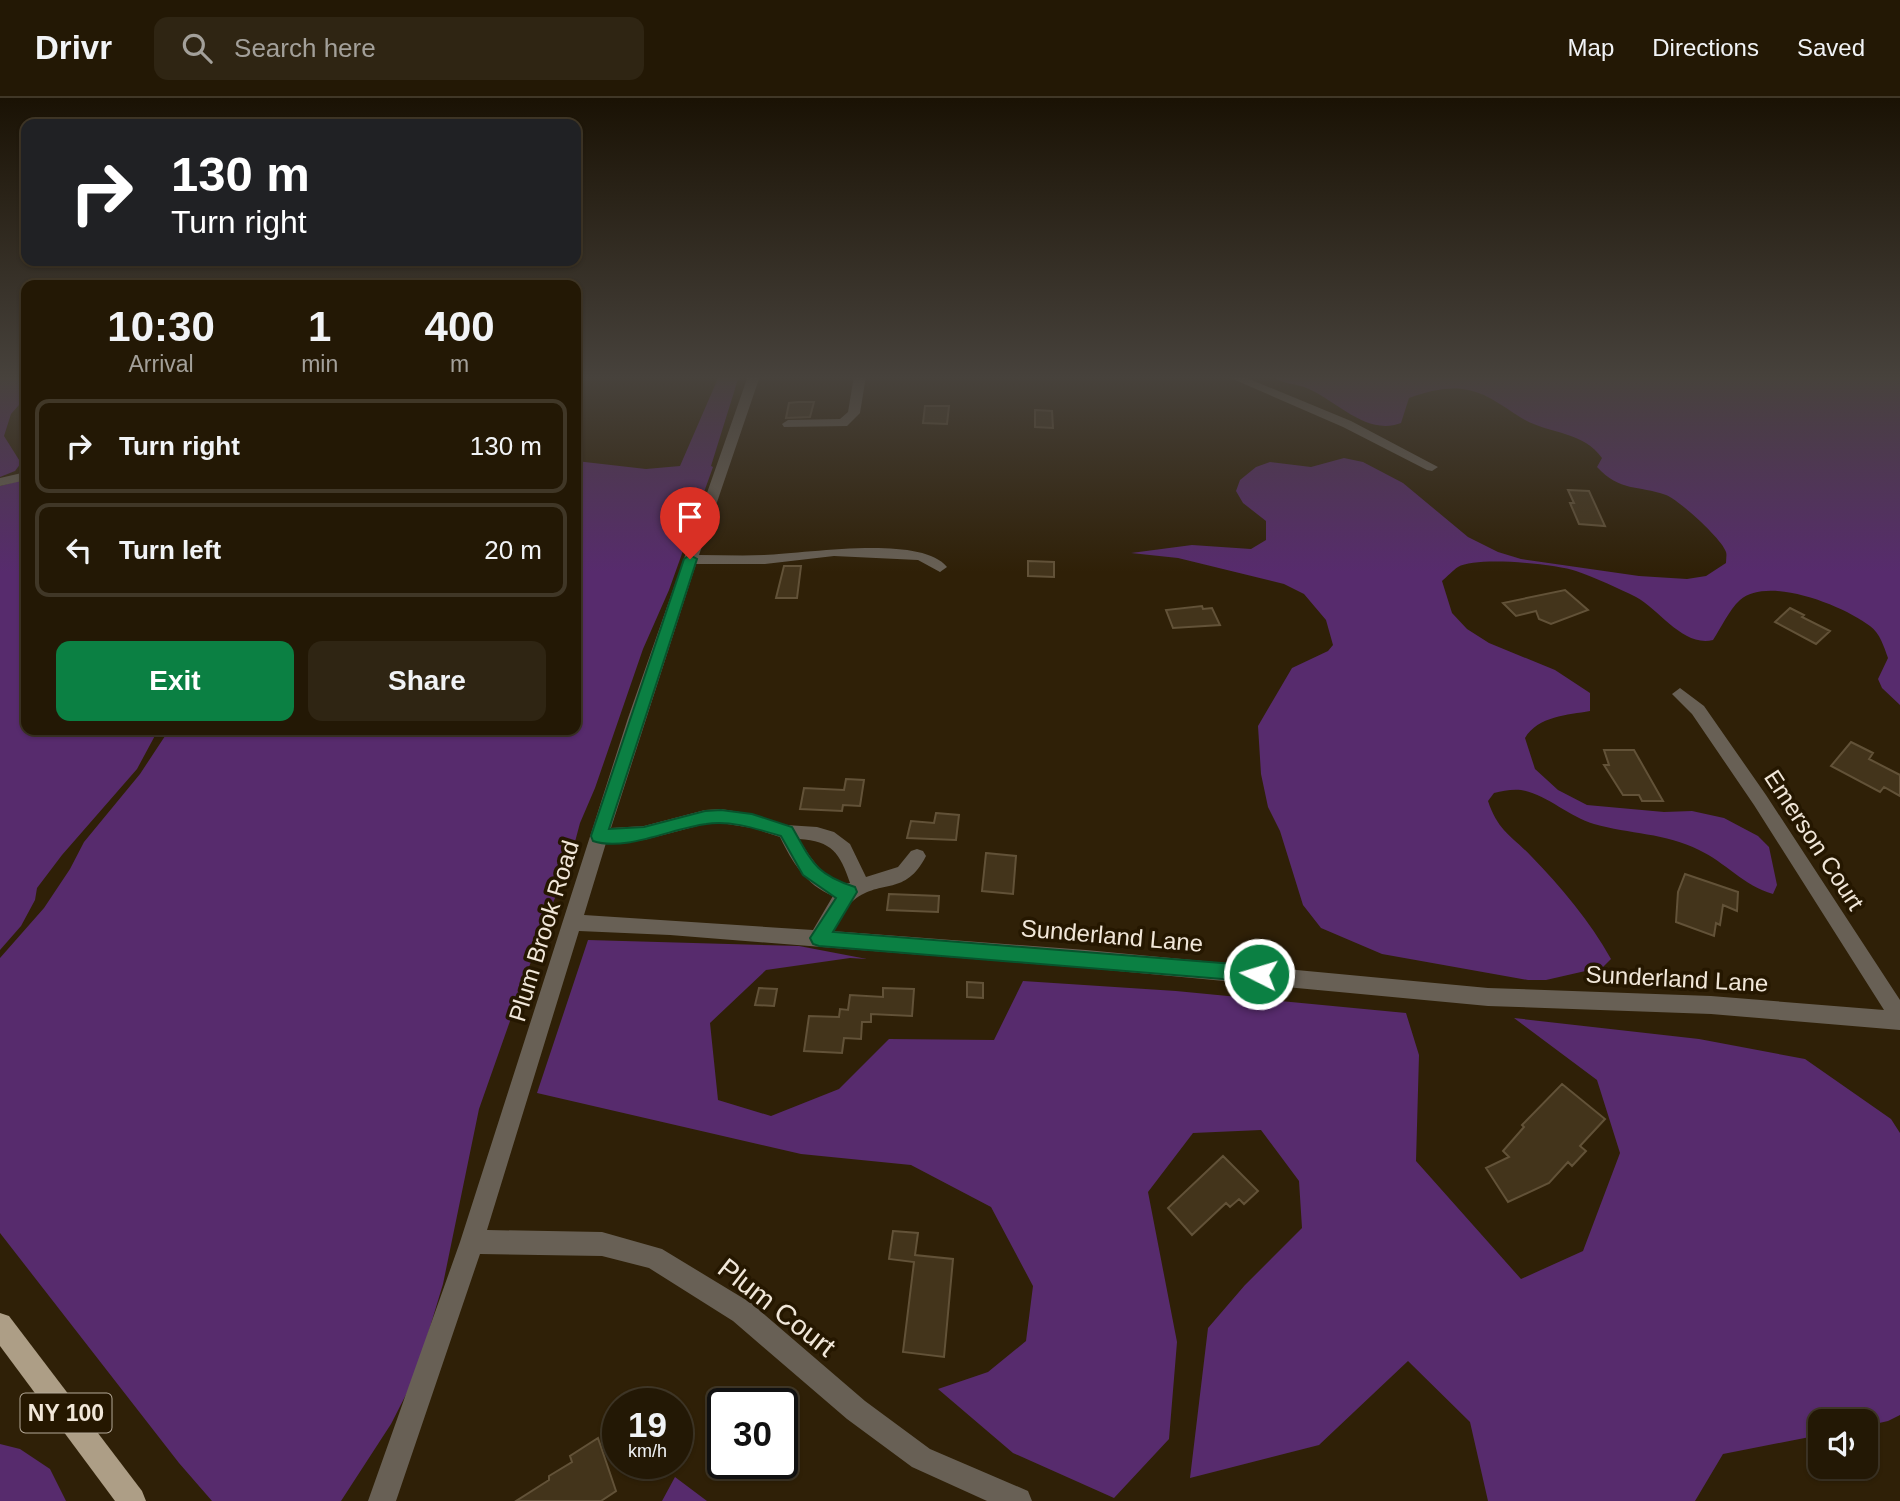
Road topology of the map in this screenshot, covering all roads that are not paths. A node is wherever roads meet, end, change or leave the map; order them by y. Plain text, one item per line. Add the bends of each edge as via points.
1 (731, 441) edge
2 (1382, 441) edge
3 (1432, 467) dead end
4 (21, 477) edge
5 (0, 482) edge
6 (690, 559) junction
7 (940, 567) dead end
8 (1680, 694) dead end
9 (786, 832) junction
10 (599, 836) junction
11 (918, 856) dead end
12 (855, 890) junction
13 (571, 923) junction
14 (819, 938) junction
15 (1900, 1019) edge
16 (472, 1242) junction
17 (0, 1325) edge
18 (132, 1501) edge
19 (382, 1501) edge
20 (1018, 1501) edge

1 - 6 street, Plum Brook Road
2 - 3 street
4 - 5 street
6 - 7 street via 765,560 834,552 918,556
6 - 10 street, Plum Brook Road
8 - 15 street, Emerson Court via 1698,710 1760,800
9 - 10 street via 721,816 644,833
9 - 12 street via 809,870 835,890
9 - 12 street via 821,833 843,844
10 - 13 street, Plum Brook Road
11 - 12 street via 903,876
12 - 14 street
13 - 14 street, Sunderland Lane
13 - 16 street, Plum Brook Road
14 - 15 street, Sunderland Lane via 1488,997 1711,1005
16 - 19 street, Plum Brook Road
16 - 20 street, Plum Court via 602,1244 654,1256 742,1312 856,1410 921,1458
17 - 18 main road, NY 100

